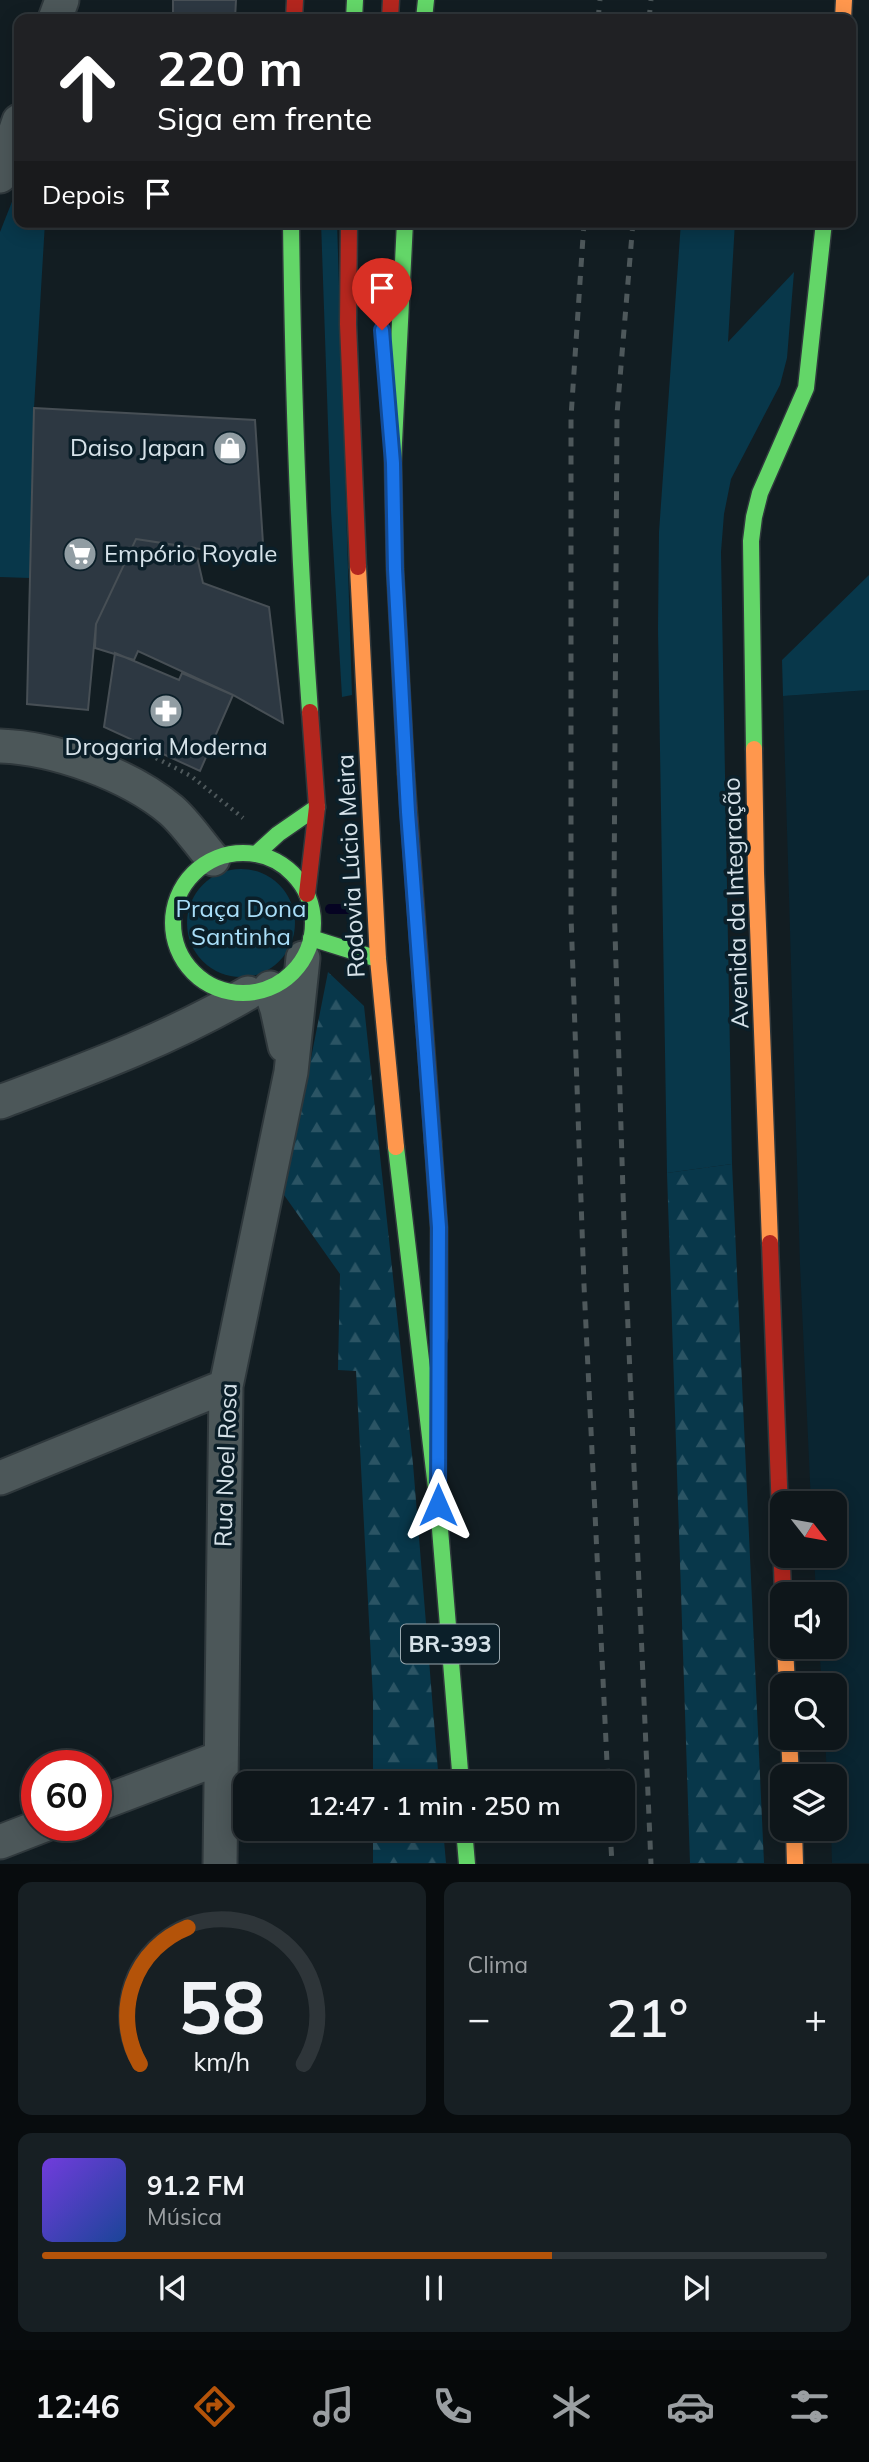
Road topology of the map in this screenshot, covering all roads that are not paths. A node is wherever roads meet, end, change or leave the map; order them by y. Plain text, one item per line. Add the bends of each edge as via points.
1 (14, 135) edge
2 (0, 176) edge
3 (290, 228) edge
4 (349, 228) edge
5 (405, 228) edge
6 (823, 228) edge
7 (383, 343) dead end
8 (393, 463) junction
9 (0, 746) edge
10 (317, 807) junction
11 (256, 854) junction
12 (213, 859) junction
13 (307, 894) junction
14 (307, 948) junction
15 (378, 959) junction
16 (259, 990) junction
17 (291, 1072) junction
18 (0, 1102) edge
19 (226, 1386) junction
20 (0, 1478) edge
21 (438, 1505) junction
22 (783, 1582) edge
23 (220, 1758) junction
24 (460, 1771) edge
25 (112, 1799) edge
26 (21, 1834) edge
27 (465, 1841) edge
28 (794, 1841) edge
29 (0, 1842) edge
30 (220, 1864) edge
31 (467, 1864) edge
32 (795, 1864) edge

1 - 2 street
3 - 10 main road via 294,434
4 - 15 main road, Rodovia Lúcio Meira / BR-393 via 358,576
5 - 8 main road, Rodovia Lúcio Meira / BR-393
6 - 22 main road, Avenida da Integração via 806,388 760,493 751,541 757,873
7 - 8 main road
8 - 21 main road, Rodovia Lúcio Meira / BR-393 via 408,812 439,1227
9 - 12 street via 69,758 128,782 172,810
10 - 11 main road
10 - 13 main road
11 - 12 main road via 234,853
11 - 13 main road via 277,861 295,875
12 - 16 main road via 193,873 179,893 173,917 175,941 185,963 202,980 224,991
13 - 14 main road via 313,915
14 - 15 main road
14 - 16 main road via 289,976
14 - 17 street, Rua Noel Rosa
15 - 21 main road, Rodovia Lúcio Meira / BR-393
16 - 17 street, Rua Noel Rosa via 277,1009
16 - 18 street via 149,1045
17 - 19 street, Rua Noel Rosa
19 - 20 street
19 - 23 street, Rua Noel Rosa
21 - 24 main road, Rodovia Lúcio Meira / BR-393
23 - 25 street
23 - 30 street, Rua Noel Rosa
26 - 29 street
27 - 31 main road
28 - 32 main road

